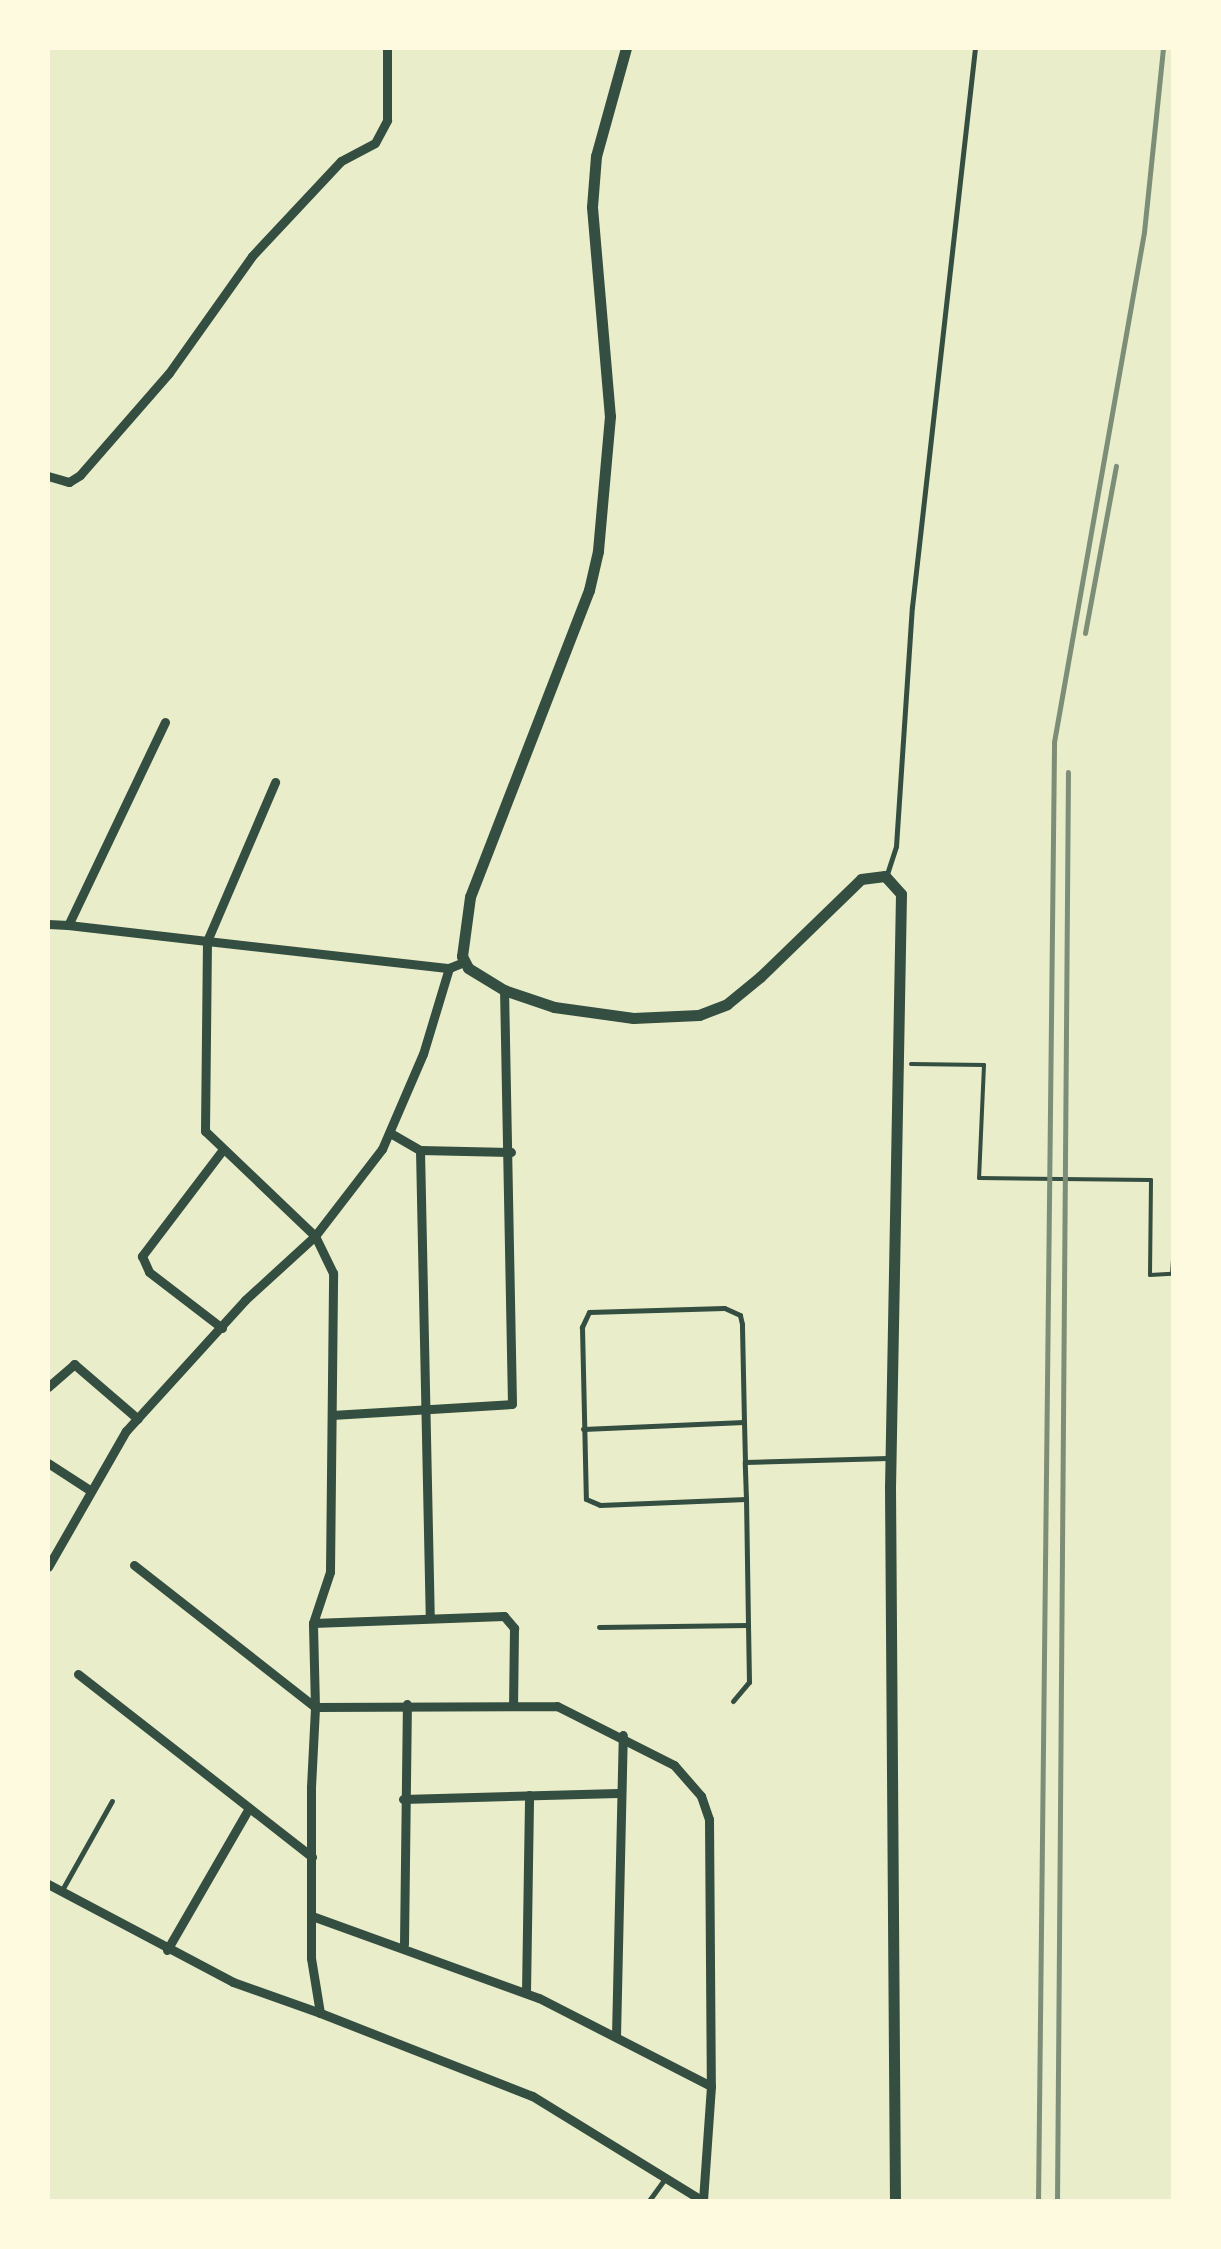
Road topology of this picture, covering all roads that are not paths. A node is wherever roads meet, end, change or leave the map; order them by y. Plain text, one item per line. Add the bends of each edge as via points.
1 (386, 48) edge
2 (626, 48) edge
3 (976, 48) edge
4 (48, 476) edge
5 (165, 722) dead end
6 (276, 782) dead end
7 (886, 876) junction
8 (48, 924) edge
9 (68, 926) junction
10 (208, 941) junction
11 (464, 962) junction
12 (449, 968) junction
13 (504, 990) junction
14 (392, 1134) junction
15 (420, 1150) junction
16 (221, 1152) junction
17 (511, 1152) junction
18 (315, 1236) junction
19 (222, 1328) junction
20 (48, 1386) edge
21 (425, 1409) junction
22 (332, 1415) junction
23 (138, 1418) junction
24 (744, 1422) junction
25 (582, 1429) junction
26 (891, 1458) junction
27 (745, 1462) junction
28 (48, 1464) edge
29 (88, 1489) junction
30 (746, 1500) junction
31 (134, 1565) dead end
32 (48, 1568) edge
33 (430, 1617) junction
34 (313, 1623) junction
35 (748, 1625) junction
36 (600, 1626) dead end
37 (78, 1674) dead end
38 (733, 1701) dead end
39 (407, 1704) junction
40 (315, 1706) junction
41 (514, 1706) junction
42 (622, 1735) junction
43 (618, 1793) junction
44 (529, 1795) junction
45 (403, 1799) junction
46 (112, 1801) dead end
47 (250, 1808) junction
48 (312, 1857) junction
49 (48, 1884) edge
50 (61, 1892) junction
51 (312, 1916) junction
52 (404, 1944) junction
53 (168, 1950) junction
54 (526, 1992) junction
55 (320, 2013) junction
56 (616, 2036) junction
57 (711, 2086) junction
58 (666, 2177) junction
59 (703, 2201) edge
60 (648, 2202) edge
61 (896, 2202) edge

1 - 4 street via 387,120 375,143 341,161 252,256 169,373 80,474 68,482
2 - 11 street via 596,156 592,207 610,416 598,551 589,590 470,897 460,934
3 - 7 lane via 912,607 896,846
5 - 9 street
6 - 10 street
7 - 13 street via 861,879 760,977 727,1004 699,1015 613,1016
7 - 26 street via 902,907
8 - 9 street
9 - 10 street
10 - 12 street
10 - 16 street via 202,1119
11 - 12 street
11 - 13 street
12 - 14 street
13 - 17 street
14 - 15 street
14 - 18 street
15 - 17 street
15 - 21 street
16 - 18 street
16 - 19 street via 142,1256 149,1272
17 - 21 street via 512,1404
18 - 19 street
18 - 22 street via 333,1273
19 - 23 street
20 - 23 street via 74,1364
21 - 22 street
21 - 33 street
22 - 34 street via 330,1572
23 - 29 street
24 - 25 lane
24 - 25 lane via 740,1316 724,1308 599,1310 582,1327
24 - 27 lane
25 - 30 lane via 583,1491 592,1503
26 - 27 lane
26 - 61 street
27 - 30 lane
28 - 29 street
29 - 32 street
30 - 35 lane
31 - 40 street
33 - 34 street
33 - 41 street via 511,1620
34 - 40 street
35 - 36 lane
35 - 38 lane via 749,1682
37 - 47 street
39 - 40 street
39 - 41 street
39 - 45 street
40 - 48 street
41 - 42 street via 557,1706
42 - 43 street
42 - 57 street via 674,1765 701,1796 710,1819
43 - 44 street
43 - 56 street
44 - 45 street
44 - 54 street
45 - 52 street
46 - 50 lane
47 - 48 street
47 - 53 street
48 - 51 street
49 - 50 street
50 - 53 street
51 - 52 street
51 - 55 street
52 - 54 street
53 - 55 street
54 - 56 street
55 - 58 street via 482,2071 575,2118
56 - 57 street
57 - 59 street
58 - 59 street
58 - 60 lane

